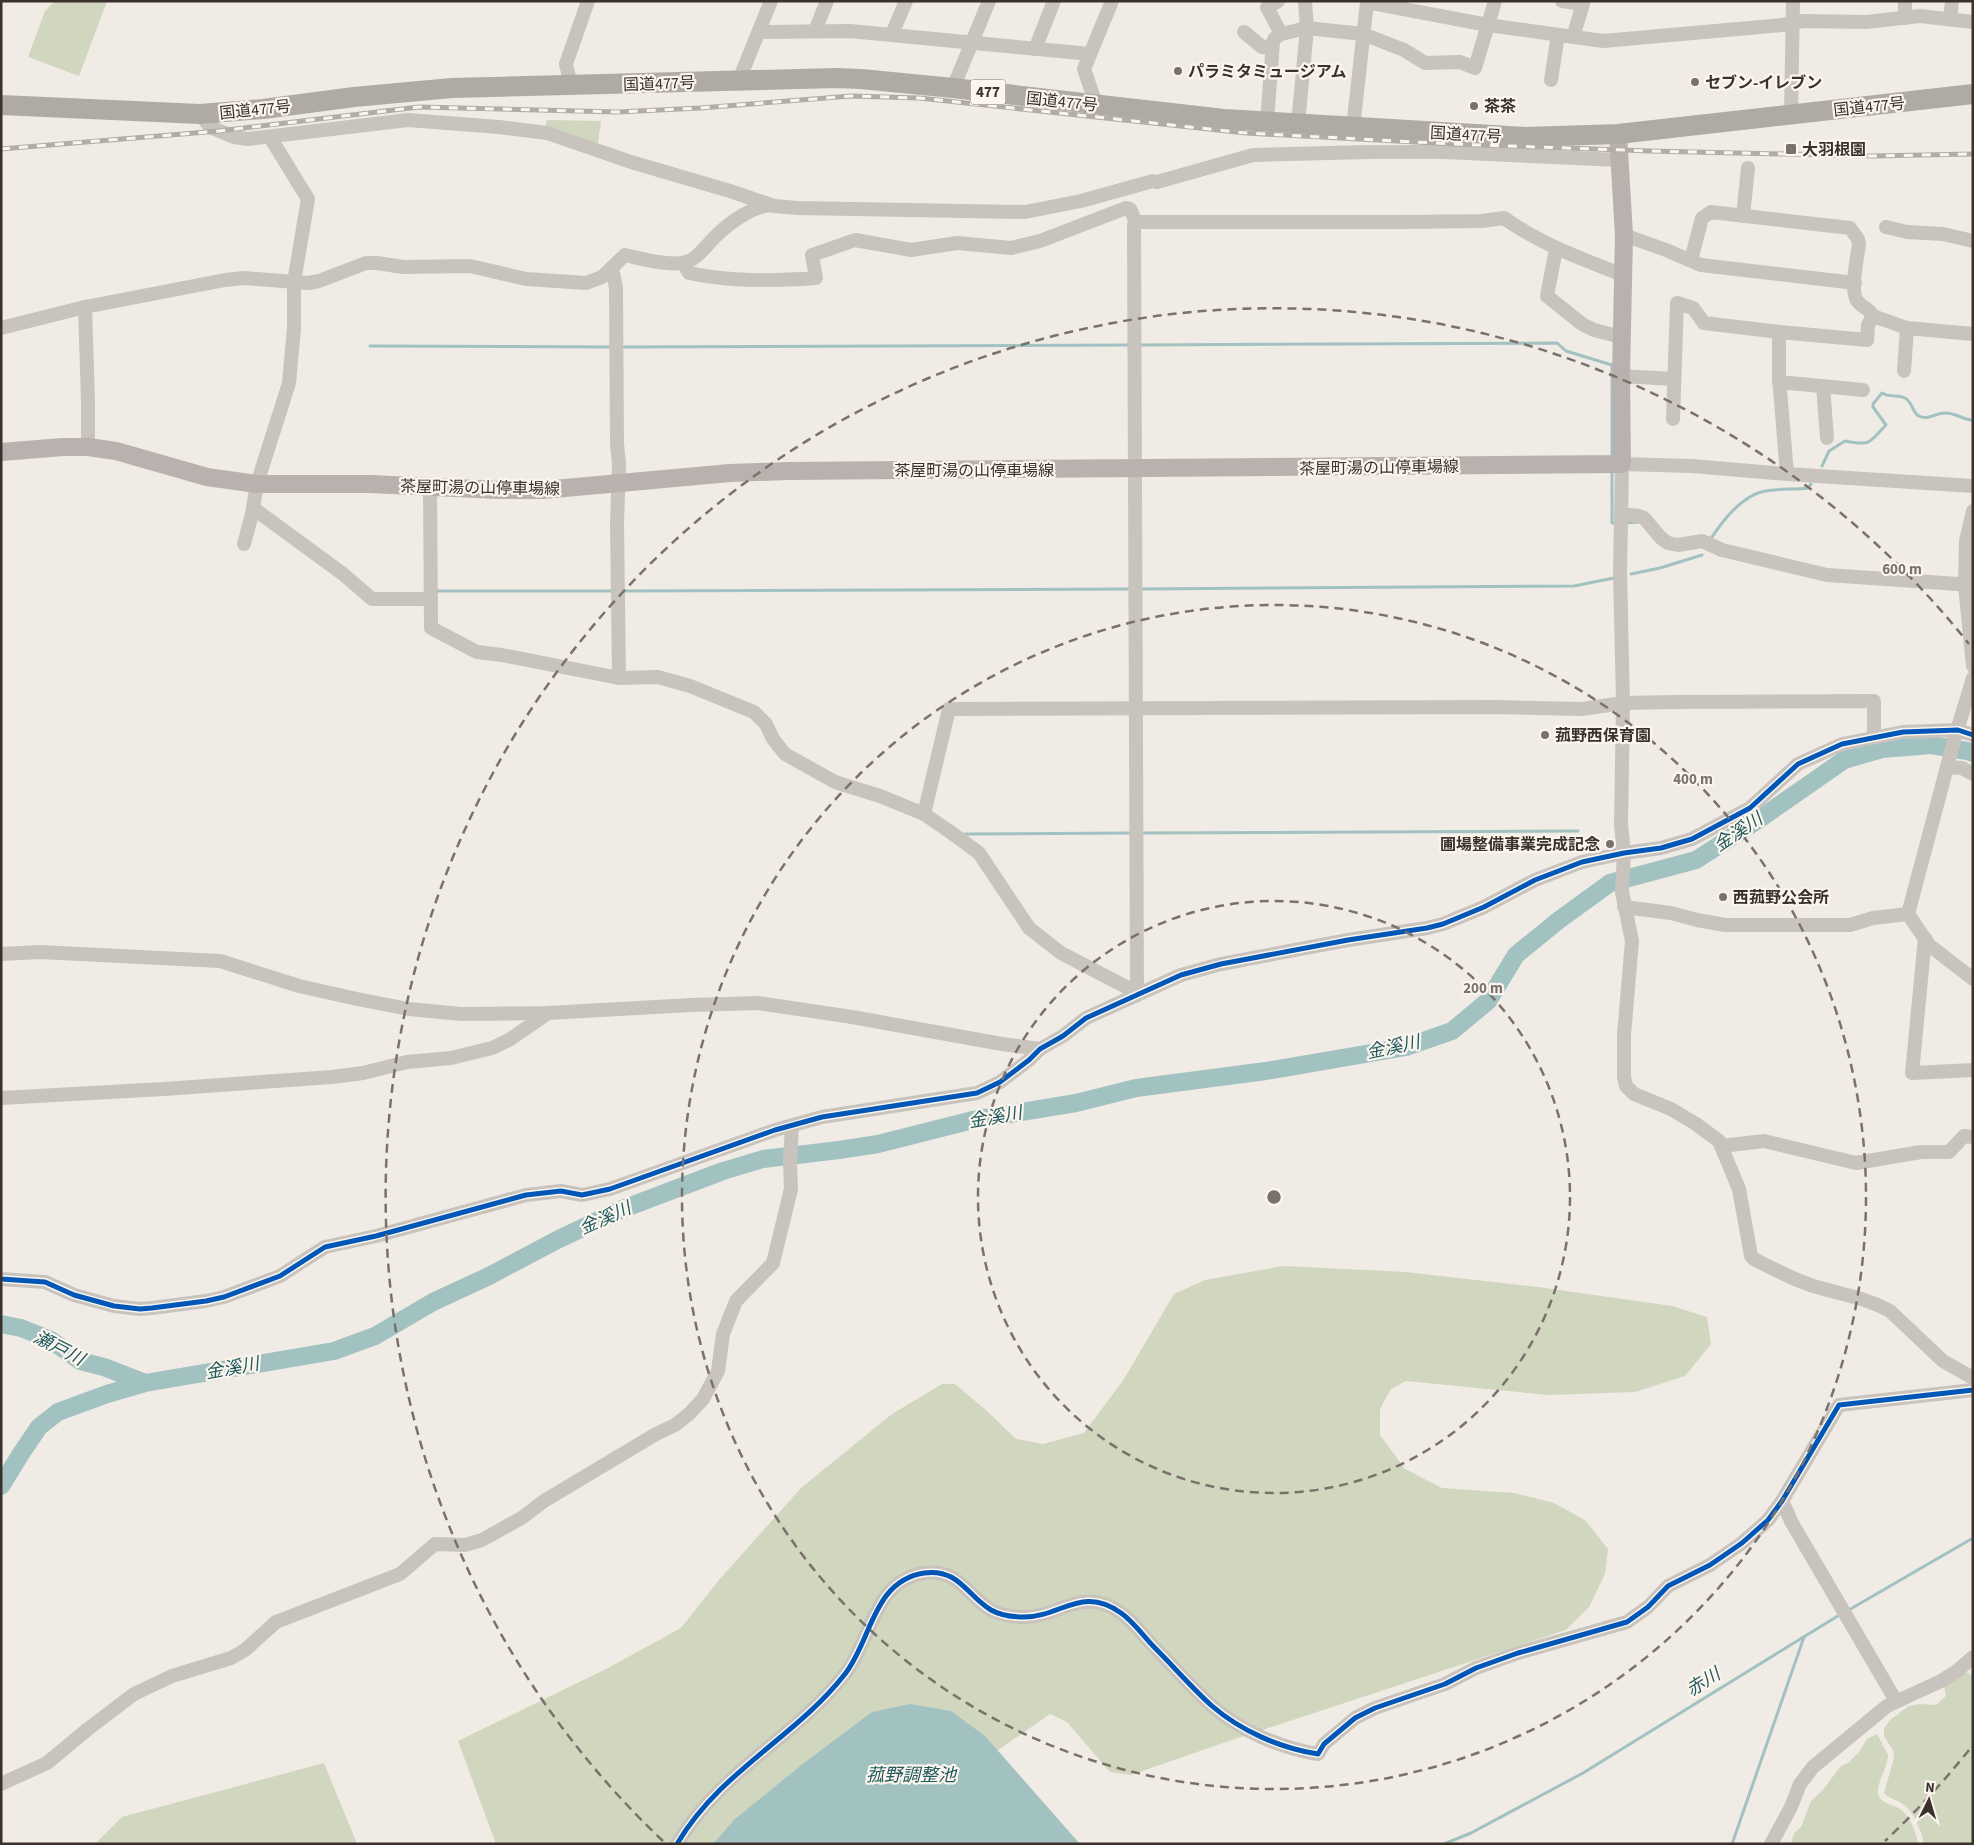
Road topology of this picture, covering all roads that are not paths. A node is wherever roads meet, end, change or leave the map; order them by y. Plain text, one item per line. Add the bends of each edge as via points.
1 (588, 1) edge
2 (771, 1) edge
3 (827, 1) edge
4 (906, 1) edge
5 (988, 1) edge
6 (1054, 1) edge
7 (1112, 1) edge
8 (1278, 1) edge
9 (1305, 1) edge
10 (1495, 1) edge
11 (1562, 1) edge
12 (1793, 1) edge
13 (1905, 1) edge
14 (1952, 1) edge
15 (1365, 2) edge
16 (1905, 18) junction
17 (1950, 19) junction
18 (1973, 22) edge
19 (1792, 24) junction
20 (1488, 25) junction
21 (1307, 28) junction
22 (815, 30) junction
23 (758, 32) junction
24 (1244, 32) dead end
25 (892, 34) junction
26 (1281, 34) junction
27 (1363, 34) junction
28 (1558, 35) junction
29 (1573, 37) junction
30 (972, 42) junction
31 (1272, 48) junction
32 (1035, 49) junction
33 (1090, 54) junction
34 (739, 80) junction
35 (1551, 80) dead end
36 (570, 85) junction
37 (953, 88) junction
38 (1973, 94) edge
39 (1096, 104) junction
40 (1, 105) edge
41 (200, 114) junction
42 (1791, 115) junction
43 (1267, 122) junction
44 (1298, 124) junction
45 (1353, 128) junction
46 (1618, 134) junction
47 (270, 136) junction
48 (1619, 160) junction
49 (1748, 168) dead end
50 (770, 205) junction
51 (1743, 216) junction
52 (1136, 222) junction
53 (1886, 227) dead end
54 (1624, 235) junction
55 (1973, 241) edge
56 (1556, 249) junction
57 (1691, 260) junction
58 (682, 263) junction
59 (612, 268) junction
60 (1623, 275) junction
61 (294, 282) junction
62 (1854, 283) junction
63 (85, 306) junction
64 (1873, 316) junction
65 (1, 328) edge
66 (1907, 328) junction
67 (1779, 332) junction
68 (1973, 334) edge
69 (1622, 337) junction
70 (1904, 371) dead end
71 (1621, 376) junction
72 (1674, 379) junction
73 (1779, 382) junction
74 (1823, 386) junction
75 (1863, 390) dead end
76 (1673, 419) dead end
77 (1827, 438) dead end
78 (88, 447) junction
79 (1, 452) edge
80 (1616, 464) junction
81 (1135, 470) junction
82 (1787, 474) junction
83 (257, 484) junction
84 (618, 484) junction
85 (1973, 486) edge
86 (430, 488) junction
87 (253, 508) junction
88 (1973, 511) edge
89 (1621, 520) junction
90 (244, 544) dead end
91 (1969, 585) edge
92 (431, 599) junction
93 (1973, 666) edge
94 (620, 678) junction
95 (1973, 678) edge
96 (1622, 703) junction
97 (1136, 709) junction
98 (1956, 733) junction
99 (1973, 735) edge
100 (1874, 736) junction
101 (1947, 765) junction
102 (1973, 774) edge
103 (924, 814) junction
104 (1623, 858) junction
105 (1624, 905) junction
106 (1908, 914) junction
107 (1925, 938) junction
108 (1, 954) edge
109 (1973, 979) edge
110 (1137, 995) junction
111 (548, 1013) junction
112 (1040, 1049) junction
113 (1973, 1070) edge
114 (1, 1098) edge
115 (792, 1129) junction
116 (1973, 1137) edge
117 (1722, 1146) junction
118 (1, 1279) edge
119 (1973, 1378) edge
120 (1973, 1390) edge
121 (1782, 1501) junction
122 (1973, 1657) edge
123 (1896, 1702) junction
124 (1, 1784) edge
125 (677, 1844) edge
126 (1771, 1844) edge

1 - 36 street via 566,64
2 - 23 street
3 - 22 street
4 - 25 street
5 - 30 street
6 - 32 street
7 - 33 street
8 - 26 street via 1267,7
9 - 21 street
10 - 20 street
11 - 29 street via 1583,4
12 - 19 street
13 - 16 street
14 - 17 street
15 - 20 street
15 - 27 street
16 - 17 street
16 - 19 street
17 - 18 street
19 - 29 street via 1614,42
19 - 42 street
20 - 27 street via 1475,68 1460,62 1425,63 1404,50
20 - 28 street
21 - 26 street
21 - 27 street
21 - 44 street
22 - 23 street
22 - 25 street
23 - 34 street
24 - 31 street via 1262,47
25 - 30 street
26 - 31 street via 1275,38
27 - 45 street
28 - 29 street
28 - 35 street
30 - 32 street
30 - 37 street
31 - 43 street
32 - 33 street
33 - 39 street via 1084,69
34 - 36 highway, 国道477号 / 477
34 - 37 highway, 国道477号 / 477 via 862,79
36 - 41 highway, 国道477号 / 477 via 452,88
37 - 39 highway, 国道477号 / 477
38 - 42 highway, 国道477号 / 477
39 - 43 highway, 国道477号 / 477
40 - 41 highway, 国道477号 / 477
41 - 47 street via 210,127 234,137
42 - 46 highway, 国道477号 / 477
43 - 44 highway, 国道477号 / 477
44 - 45 highway, 国道477号 / 477
45 - 46 highway, 国道477号 / 477 via 1526,137
46 - 48 main road
47 - 50 street via 408,120 518,129 563,138
47 - 61 street via 308,199
48 - 50 street via 1445,152 1253,155 1081,201 1024,212 899,212
48 - 54 main road
49 - 51 street
50 - 58 street via 742,217 719,233 696,257
51 - 57 street via 1712,212 1702,218
51 - 62 street via 1850,228 1858,239
52 - 56 street via 1405,222 1504,218
52 - 58 street via 1130,209 1126,208 1011,248 957,244 912,250 855,240 812,255 816,278 721,278 689,273
52 - 81 street
53 - 55 street
54 - 57 street
54 - 60 main road
56 - 60 street
56 - 69 street via 1546,296 1582,324
57 - 62 street via 1701,265
58 - 59 street via 625,255
59 - 61 street via 602,277 586,283 526,279 470,266 403,267 372,263 319,281
59 - 84 street via 616,288
60 - 69 main road
61 - 63 street via 244,278 225,280
61 - 83 street via 289,383
62 - 64 street via 1853,295 1859,304 1868,307
63 - 65 street
63 - 78 street
64 - 66 street
64 - 67 street via 1868,325 1867,340
66 - 68 street
66 - 70 street
67 - 72 street via 1704,322 1693,308 1677,303
67 - 73 street
69 - 71 main road
71 - 72 street
71 - 80 main road
72 - 76 street
73 - 74 street
73 - 82 street
74 - 75 street
74 - 77 street
78 - 79 main road, 茶屋町湯の山停車場線
78 - 83 main road, 茶屋町湯の山停車場線 via 116,451 221,480
80 - 81 main road, 茶屋町湯の山停車場線
80 - 82 street
80 - 89 street
81 - 84 main road, 茶屋町湯の山停車場線 via 788,471
81 - 97 street
82 - 85 street
83 - 86 main road, 茶屋町湯の山停車場線
83 - 87 street
84 - 86 main road, 茶屋町湯の山停車場線 via 543,490
84 - 94 street
86 - 92 street
87 - 90 street
87 - 92 street via 372,599
88 - 91 street via 1966,540
89 - 91 street via 1644,518 1668,543 1707,544 1827,575
89 - 96 street
91 - 93 street
92 - 94 street via 431,628 477,652
94 - 103 street via 658,677 690,686 754,712 766,724 785,754 835,782
95 - 98 street
96 - 97 street via 1582,709
96 - 100 street via 1874,701
96 - 104 street
97 - 103 street via 949,709
97 - 110 street
98 - 99 street
98 - 100 street via 1903,732
98 - 101 street
100 - 104 street via 1842,744 1798,764 1750,808 1692,839
101 - 102 street
101 - 106 street
103 - 110 street via 979,854 1029,928 1061,953
104 - 105 street
104 - 110 street via 1582,862 1535,880 1443,924 1222,964 1181,975
105 - 106 street via 1725,925 1850,925 1873,918
105 - 117 street via 1632,941 1624,1035 1626,1086 1641,1098 1696,1124
106 - 107 street
107 - 109 street via 1929,945
107 - 113 street via 1912,1073
108 - 111 street via 40,952 220,961 299,986 409,1009 461,1014
110 - 112 street via 1086,1018
111 - 112 street via 758,1003
111 - 114 street via 492,1048 363,1073 164,1090
112 - 115 street via 1000,1082 976,1093 822,1117
115 - 118 street via 774,1130 610,1189 582,1195 561,1191 526,1195 376,1236 333,1244 280,1276 206,1301 124,1308 74,1295 45,1282
115 - 124 street via 791,1190 773,1263 736,1301 723,1334 718,1371 703,1399 689,1414 482,1540 465,1545 435,1544 400,1574 276,1622 231,1658 172,1676 134,1694 47,1763
116 - 117 street via 1964,1136 1945,1153 1921,1152 1856,1163 1764,1141
117 - 119 street via 1739,1189 1754,1259 1802,1282 1865,1299 1890,1311 1943,1361
120 - 121 street via 1839,1405
121 - 123 street via 1792,1524
121 - 125 street via 1768,1520 1742,1543 1710,1565 1668,1586 1648,1607 1627,1622 1518,1653 1476,1668 1445,1684 1375,1708 1355,1718 1324,1744 1318,1754 1272,1742 1214,1708 1128,1618 1110,1607 1088,1601 1077,1602 1027,1617 1016,1617 993,1611 957,1580 934,1572 916,1575 895,1585 887,1593 860,1651 833,1690 722,1787 694,1818
122 - 123 street via 1941,1681
123 - 126 street via 1887,1706 1810,1771 1800,1784

